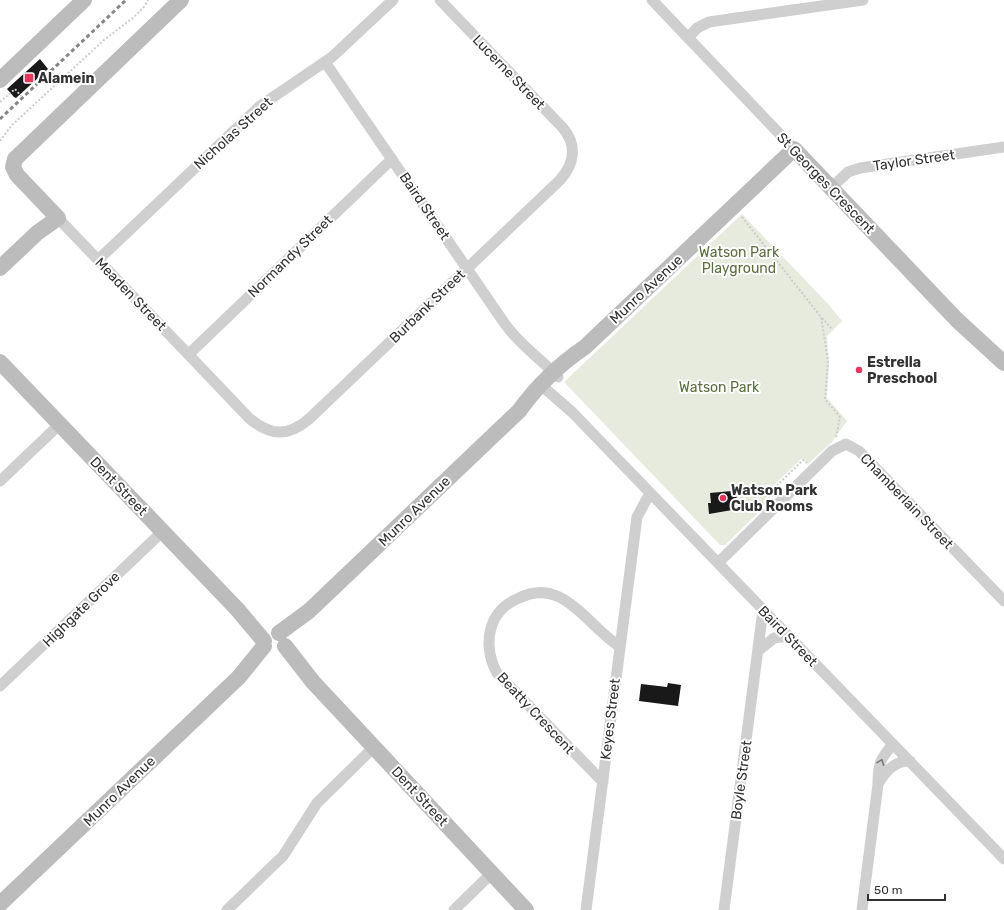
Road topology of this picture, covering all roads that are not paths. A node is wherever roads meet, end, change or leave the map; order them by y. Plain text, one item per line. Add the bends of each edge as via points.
1 (84, 0) edge
2 (181, 0) edge
3 (393, 0) edge
4 (440, 0) edge
5 (652, 0) edge
6 (863, 0) edge
7 (688, 38) junction
8 (326, 62) junction
9 (0, 80) edge
10 (572, 147) joint
11 (1004, 147) edge
12 (794, 149) junction
13 (392, 159) junction
14 (831, 188) junction
15 (55, 215) junction
16 (98, 260) junction
17 (0, 268) edge
18 (467, 268) junction
19 (188, 354) junction
20 (0, 362) edge
21 (1004, 363) edge
22 (550, 381) junction
23 (60, 424) junction
24 (257, 425) joint
25 (0, 481) edge
26 (650, 493) junction
27 (659, 502) junction
28 (637, 528) junction
29 (162, 531) junction
30 (718, 563) junction
31 (1004, 601) edge
32 (763, 610) junction
33 (789, 636) junction
34 (275, 643) junction
35 (619, 646) junction
36 (758, 651) junction
37 (0, 686) edge
38 (893, 744) junction
39 (374, 747) junction
40 (910, 761) junction
41 (603, 782) junction
42 (878, 784) junction
43 (1004, 859) edge
44 (492, 873) junction
45 (0, 904) edge
46 (227, 910) edge
47 (454, 910) edge
48 (526, 910) edge
49 (586, 910) edge
50 (724, 910) edge
51 (862, 910) edge

1 - 9 street
2 - 15 street, Meaden Street via 15,159 13,167 17,175
3 - 8 street, Nicholas Street
4 - 10 street, Lucerne Street via 568,134
5 - 7 street, St Georges Crescent
6 - 7 street via 709,22 697,28
7 - 12 street, St Georges Crescent
8 - 13 street, Baird Street
8 - 16 street, Nicholas Street via 260,106
10 - 18 street, Burbank Street via 572,162 566,173
11 - 14 street, Taylor Street via 860,168 848,172
12 - 14 street, St Georges Crescent
12 - 22 street, Munro Avenue
13 - 18 street, Baird Street
13 - 19 street, Normandy Street
14 - 21 street, St Georges Crescent via 957,320
15 - 16 street, Meaden Street
15 - 17 street
16 - 19 street, Meaden Street
18 - 22 street, Baird Street via 505,324
18 - 24 street, Burbank Street via 302,425 287,432 270,431
19 - 24 street, Meaden Street
20 - 23 street, Dent Street
22 - 26 street, Baird Street via 572,412
22 - 34 street, Munro Avenue via 528,397 519,411
23 - 25 street
23 - 29 street, Dent Street
26 - 27 street, Baird Street
26 - 28 street, Keyes Street via 639,510
27 - 28 street, Keyes Street via 645,514
27 - 30 street, Baird Street
28 - 35 street, Keyes Street
29 - 34 street, Dent Street via 237,609
29 - 37 street, Highgate Grove
30 - 31 street, Chamberlain Street via 832,451 850,445 859,451
30 - 32 street, Baird Street
32 - 33 street, Baird Street
32 - 36 street, Boyle Street
33 - 36 street via 774,638
33 - 38 street, Baird Street
34 - 39 street, Dent Street
34 - 45 street, Munro Avenue
35 - 41 street, Keyes Street
35 - 41 street, Beatty Crescent via 569,602 562,597 546,593 528,594 513,601 498,615 489,635 490,659 497,673
36 - 50 street, Boyle Street
38 - 40 street, Baird Street
42 -> 38 street via 881,759
39 - 44 street, Dent Street
39 - 46 street via 317,803 283,856
40 - 42 street via 894,765
40 - 43 street, Baird Street
41 - 49 street, Keyes Street
42 - 51 street
44 - 47 street
44 - 48 street, Dent Street

